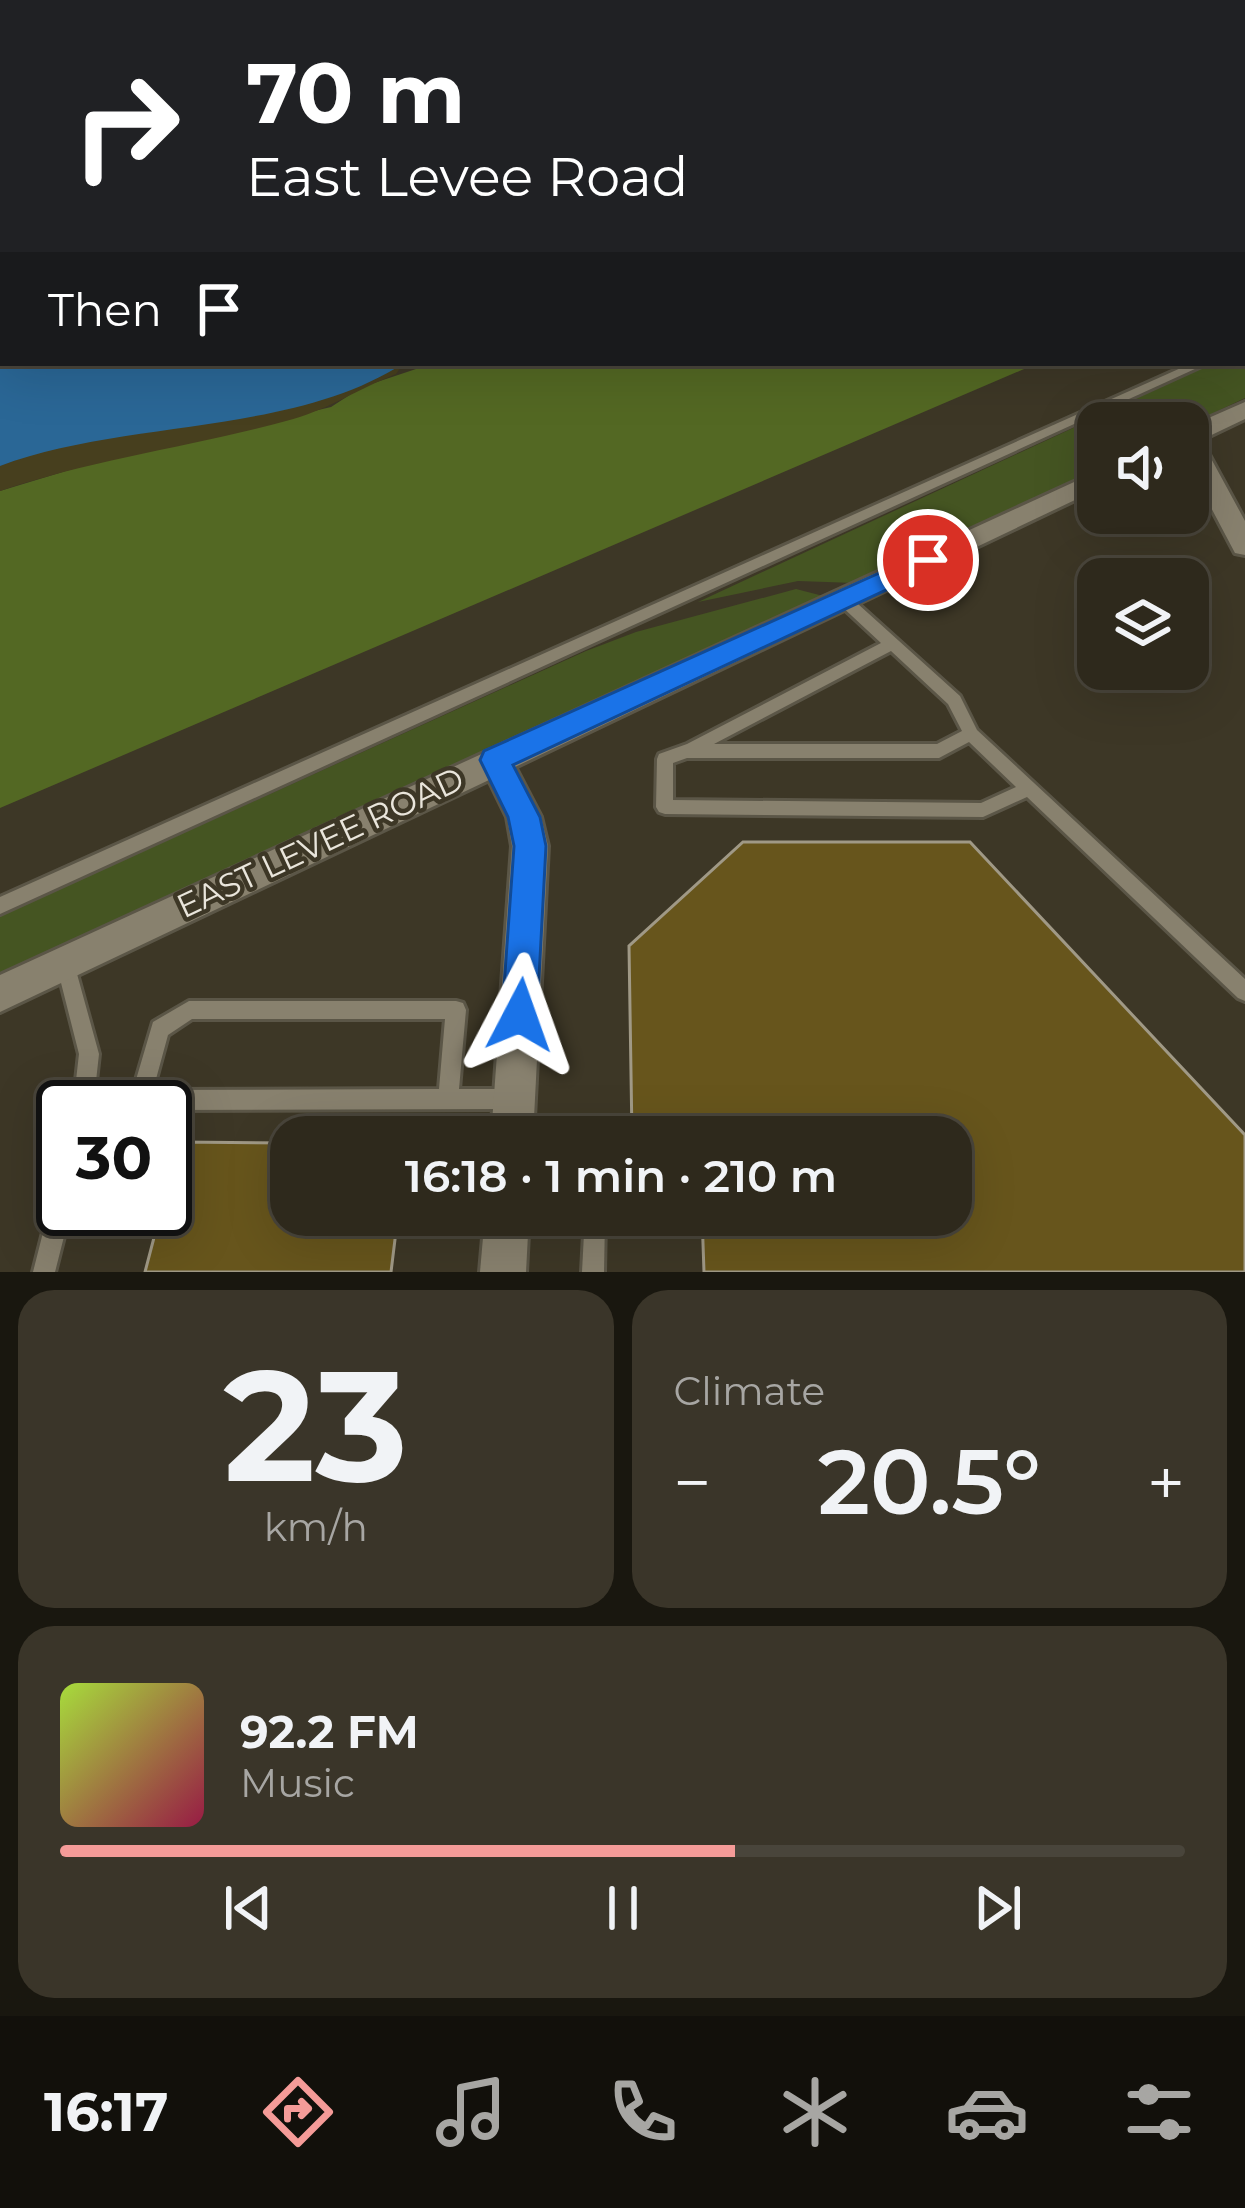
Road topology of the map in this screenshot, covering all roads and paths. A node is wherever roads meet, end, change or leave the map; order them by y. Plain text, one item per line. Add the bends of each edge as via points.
1 (1195, 366) edge
2 (1245, 409) edge
3 (1209, 428) edge
4 (1209, 478) edge
5 (1077, 489) edge
6 (1245, 546) edge
7 (844, 599) junction
8 (892, 644) junction
9 (971, 734) junction
10 (686, 752) junction
11 (495, 760) junction
12 (1029, 788) junction
13 (0, 906) edge
14 (65, 963) junction
15 (1245, 992) edge
16 (0, 994) edge
17 (86, 1080) edge
18 (146, 1080) edge
19 (448, 1099) junction
20 (192, 1100) edge
21 (506, 1116) edge
22 (513, 1116) edge
23 (53, 1236) edge
24 (506, 1236) edge
25 (594, 1236) edge
26 (44, 1272) edge
27 (503, 1272) edge
28 (593, 1272) edge

1 - 13 lane
2 - 3 street
4 - 6 street
5 - 7 street, EAST LEVEE ROAD
7 - 8 lane
7 - 11 street, EAST LEVEE ROAD
8 - 9 lane via 954,700
8 - 10 lane
9 - 10 lane via 939,751
9 - 12 lane
10 - 12 lane via 665,759 665,807 982,810
11 - 14 street, EAST LEVEE ROAD
11 - 22 street via 530,846
12 - 15 lane
14 - 16 street, EAST LEVEE ROAD
14 - 17 lane via 89,1054
18 - 19 lane via 160,1029 189,1010 456,1010
19 - 20 lane
19 - 21 lane
23 - 26 lane
24 - 27 street
25 - 28 lane

